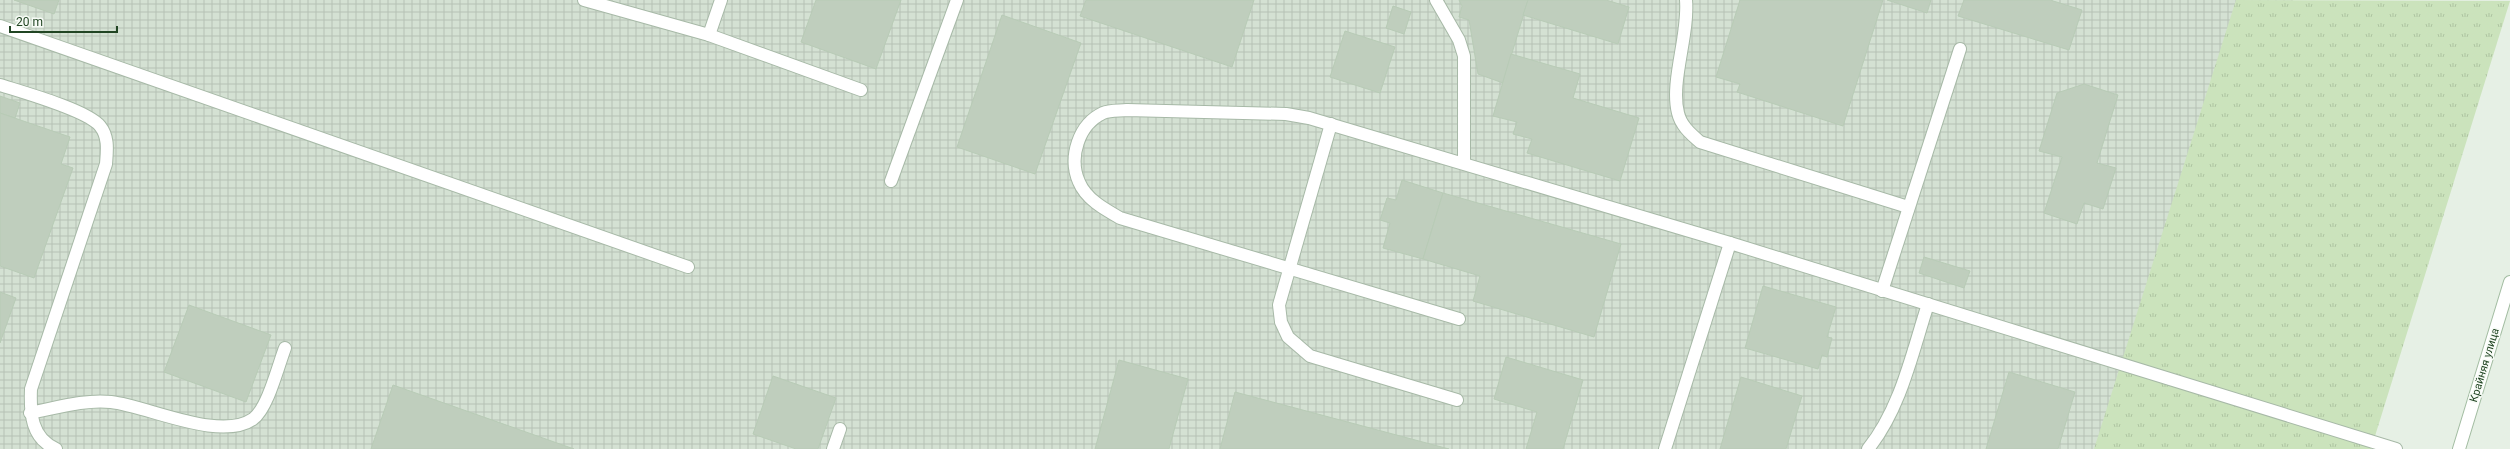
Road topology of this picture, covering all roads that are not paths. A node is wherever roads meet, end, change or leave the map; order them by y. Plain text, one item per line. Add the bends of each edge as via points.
1 (584, 0) edge
2 (721, 0) edge
3 (957, 0) edge
4 (1436, 0) edge
5 (1686, 0) edge
6 (0, 26) edge
7 (709, 35) junction
8 (1960, 49) dead end
9 (0, 85) edge
10 (861, 90) dead end
11 (1331, 124) junction
12 (1464, 163) junction
13 (891, 181) dead end
14 (1908, 207) junction
15 (1730, 243) junction
16 (688, 268) dead end
17 (1288, 268) junction
18 (2510, 282) edge
19 (1882, 291) junction
20 (1928, 304) junction
21 (1459, 319) dead end
22 (285, 348) dead end
23 (1457, 400) dead end
24 (30, 413) junction
25 (840, 429) dead end
26 (56, 449) edge
27 (833, 449) edge
28 (1665, 449) edge
29 (1868, 449) edge
30 (2396, 449) edge
31 (2459, 449) edge

1 - 7 main road
2 - 7 main road
3 - 13 main road
4 - 12 main road via 1459,40 1464,56
5 - 14 main road via 1676,94 1678,114 1686,130 1700,142
6 - 16 main road
7 - 10 main road
8 - 14 main road
9 - 24 main road via 87,115 100,126 108,143 106,164 31,390
11 - 12 main road
11 - 17 main road
11 - 17 main road via 1286,114 1127,110 1104,112 1091,120 1080,134 1075,166 1079,182 1101,208 1120,218
12 - 15 main road
14 - 19 main road
15 - 19 main road
15 - 28 main road
17 - 21 main road
17 - 23 main road via 1279,305 1281,322 1288,337 1299,349 1310,356
18 - 31 main road, Крайняя улица
19 - 20 main road
20 - 29 main road via 1894,406 1878,437
20 - 30 main road
22 - 24 main road via 261,410 242,424 206,426 112,402 94,402
24 - 26 main road via 37,434
25 - 27 main road

